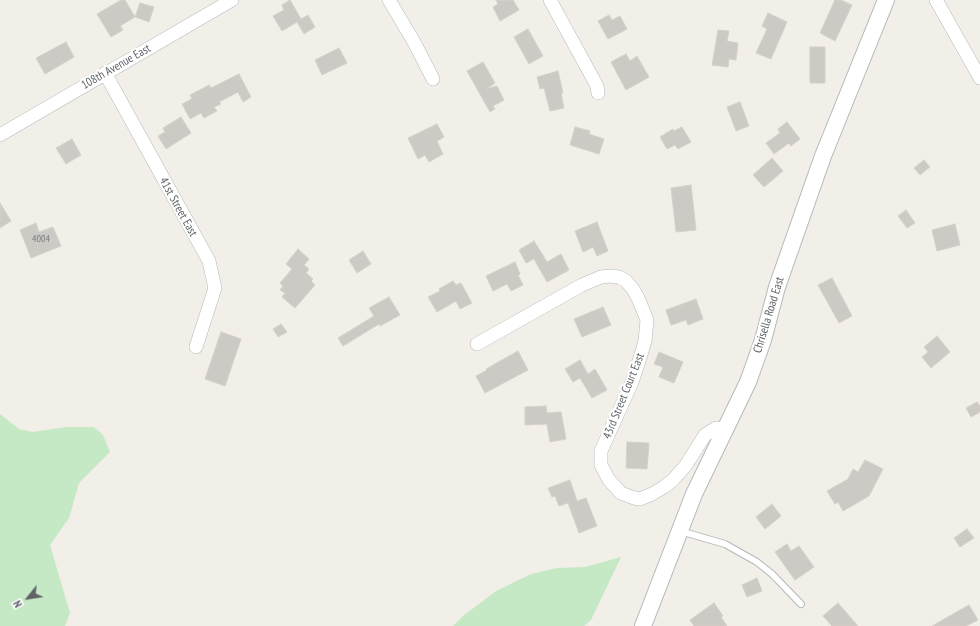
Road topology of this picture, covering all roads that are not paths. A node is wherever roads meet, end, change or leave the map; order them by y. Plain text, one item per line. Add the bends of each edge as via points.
1 (232, 0) edge
2 (389, 0) edge
3 (550, 0) edge
4 (886, 0) edge
5 (940, 2) edge
6 (105, 73) junction
7 (980, 78) edge
8 (433, 79) dead end
9 (598, 93) dead end
10 (0, 135) edge
11 (477, 344) dead end
12 (196, 348) dead end
13 (725, 429) junction
14 (680, 531) junction
15 (802, 604) dead end
16 (643, 626) edge

1 - 6 street, 108th Avenue East
2 - 8 street
3 - 9 street via 597,86
4 - 13 street, Chrisella Road East via 823,156 777,287 763,340 748,382
5 - 7 street
6 - 10 street, 108th Avenue East
6 - 12 street, 41st Street East via 209,261 215,288
11 - 13 street, 43rd Street Court East via 582,285 601,277 619,277 633,289 647,320 645,341 632,382 601,451 601,465 609,480 627,496 640,499 652,494 674,480 705,436 716,428
13 - 14 street, Chrisella Road East via 694,494
14 - 15 lane via 725,544 757,562
14 - 16 street, Chrisella Road East

